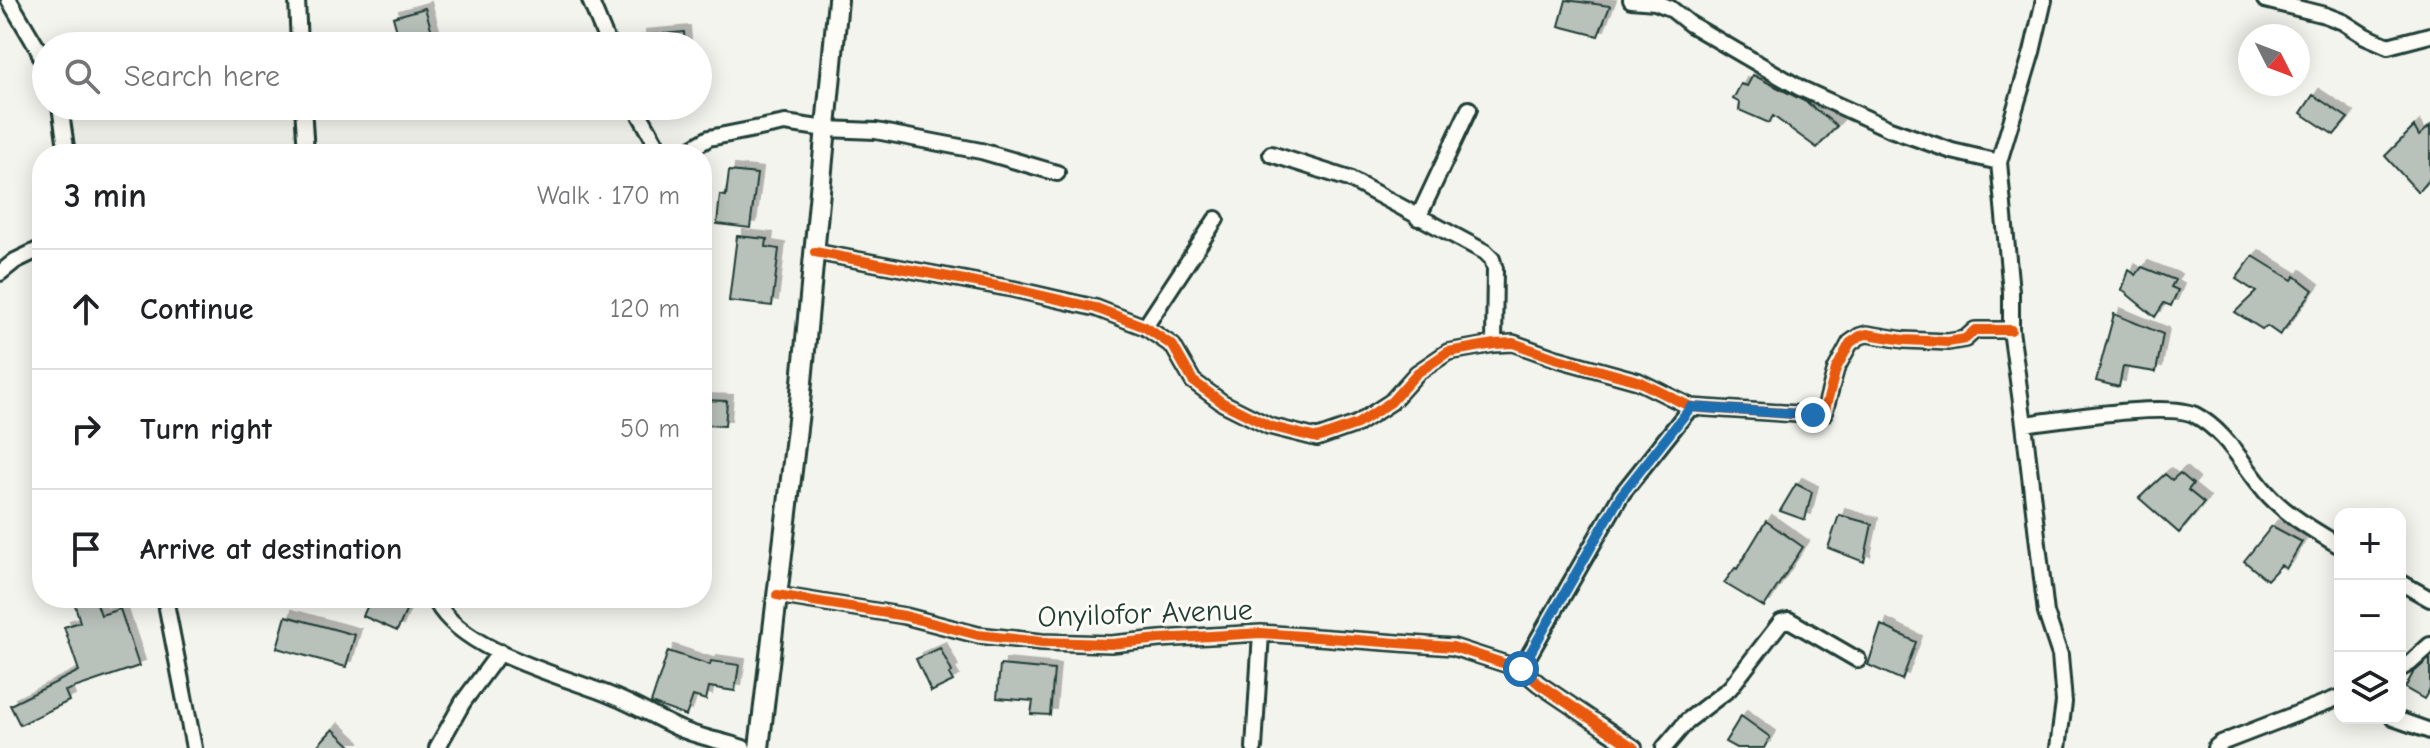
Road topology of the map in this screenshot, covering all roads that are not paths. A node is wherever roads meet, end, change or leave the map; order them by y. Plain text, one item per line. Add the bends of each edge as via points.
1 (9, 0) edge
2 (297, 0) edge
3 (590, 0) edge
4 (838, 0) edge
5 (1631, 0) edge
6 (2044, 0) edge
7 (2265, 0) edge
8 (298, 32) edge
9 (603, 32) edge
10 (2430, 35) edge
11 (32, 39) edge
12 (1469, 109) dead end
13 (62, 120) edge
14 (304, 120) edge
15 (643, 120) edge
16 (826, 129) junction
17 (66, 144) edge
18 (305, 144) edge
19 (656, 144) edge
20 (699, 144) edge
21 (1271, 154) dead end
22 (1999, 162) junction
23 (1057, 173) dead end
24 (1418, 218) junction
25 (1216, 219) dead end
26 (815, 252) junction
27 (32, 253) edge
28 (0, 273) edge
29 (1145, 327) junction
30 (2011, 330) junction
31 (1494, 344) junction
32 (1691, 407) junction
33 (2024, 424) junction
34 (2334, 543) edge
35 (2406, 585) edge
36 (777, 595) junction
37 (2430, 599) edge
38 (167, 608) edge
39 (440, 608) edge
40 (1261, 633) junction
41 (2430, 645) edge
42 (500, 652) junction
43 (1858, 660) dead end
44 (2406, 665) edge
45 (1521, 669) junction
46 (2334, 699) edge
47 (2406, 723) edge
48 (2430, 731) edge
49 (194, 748) edge
50 (437, 748) edge
51 (743, 748) edge
52 (759, 748) edge
53 (1254, 748) edge
54 (1634, 748) edge
55 (1664, 748) edge
56 (2058, 748) edge
57 (2215, 748) edge

1 - 11 street
2 - 8 street
3 - 9 street
4 - 16 main road
5 - 22 street via 1670,8 1800,88 1890,129
6 - 22 street
7 - 10 street via 2325,15 2388,46
12 - 24 street
13 - 17 street
14 - 18 street
15 - 19 street
16 - 20 street via 785,123
16 - 23 street via 876,131 966,148
16 - 26 main road
21 - 24 street via 1349,179
22 - 30 street
24 - 31 street via 1492,259
25 - 29 street
26 - 29 street via 1013,289 1096,308
26 - 36 main road
27 - 28 street
29 - 31 street via 1173,346 1193,381 1223,403 1269,426 1317,438 1357,424 1391,402 1417,373 1448,352
30 - 32 street via 1975,330 1965,339 1948,342 1860,336 1836,369 1824,413
30 - 33 street
31 - 32 street via 1513,343 1638,381
32 - 45 street via 1621,495
33 - 34 street via 2116,412 2193,414 2222,436 2267,494
33 - 56 street via 2046,613 2060,655 2064,702
35 - 37 street
36 - 40 street, Onyilofor Avenue via 905,616 978,635 1042,642 1111,644
36 - 52 main road
38 - 49 street
39 - 42 street via 457,629
40 - 45 street, Onyilofor Avenue via 1453,647
40 - 53 street
41 - 44 street
42 - 50 street
42 - 51 street via 637,706 680,729
43 - 55 street via 1789,620 1781,622 1730,688 1687,721
45 - 54 street, Onyilofor Avenue
46 - 57 street
47 - 48 street

